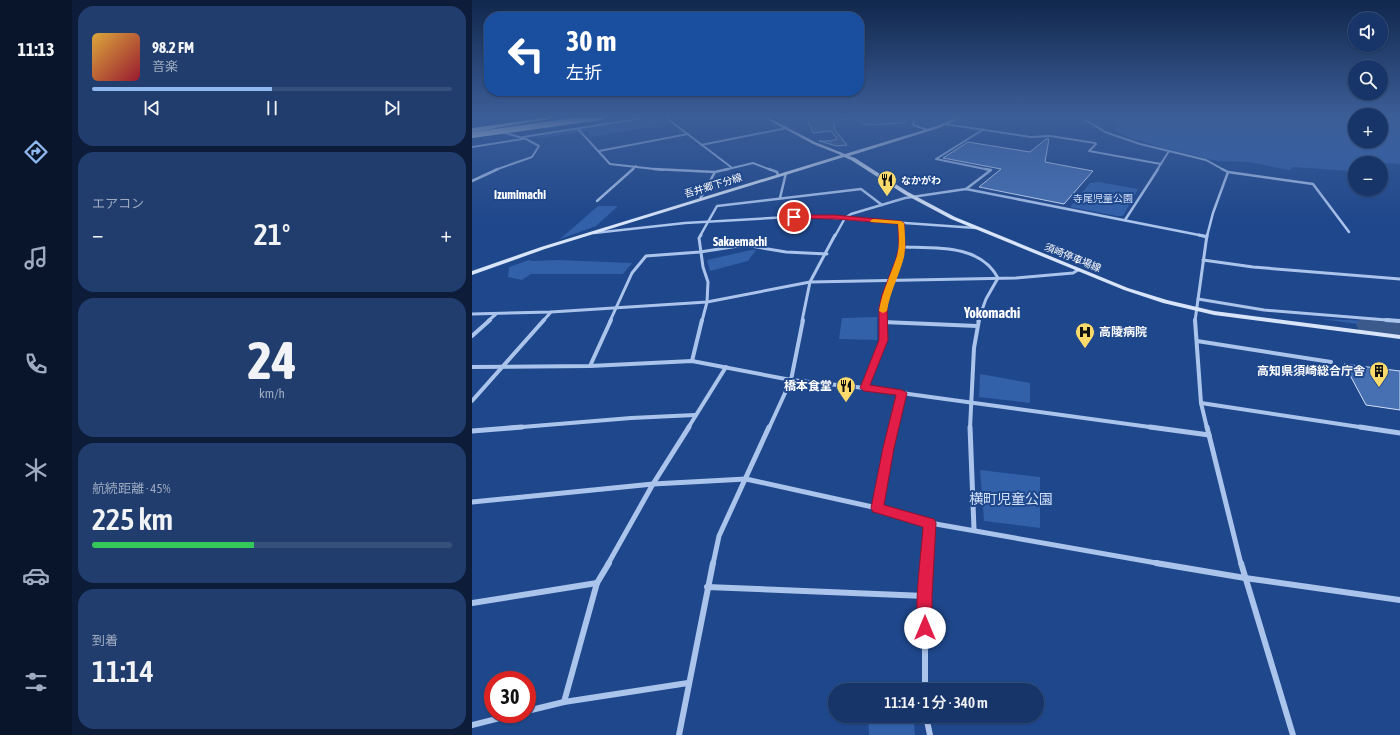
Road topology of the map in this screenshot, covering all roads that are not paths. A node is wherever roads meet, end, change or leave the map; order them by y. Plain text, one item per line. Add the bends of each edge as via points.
1 (535, 151) edge
2 (599, 151) edge
3 (710, 151) edge
4 (835, 151) edge
5 (856, 151) edge
6 (948, 151) edge
7 (1090, 151) edge
8 (1169, 151) edge
9 (1170, 151) edge
10 (844, 155) junction
11 (1161, 164) junction
12 (636, 166) junction
13 (731, 167) junction
14 (715, 172) junction
15 (1228, 172) junction
16 (786, 173) junction
17 (778, 175) junction
18 (472, 181) edge
19 (966, 189) junction
20 (913, 197) junction
21 (780, 198) junction
22 (700, 199) junction
23 (597, 201) dead end
24 (882, 205) junction
25 (845, 218) junction
26 (1125, 220) junction
27 (710, 221) junction
28 (901, 223) junction
29 (976, 228) junction
30 (1349, 232) dead end
31 (590, 234) junction
32 (1208, 236) junction
33 (902, 247) junction
34 (700, 252) junction
35 (827, 254) junction
36 (1203, 260) junction
37 (1078, 270) junction
38 (472, 273) edge
39 (998, 278) junction
40 (1400, 278) edge
41 (810, 282) junction
42 (892, 282) junction
43 (1198, 299) junction
44 (707, 302) junction
45 (617, 308) junction
46 (1197, 309) junction
47 (551, 312) junction
48 (472, 314) edge
49 (496, 314) junction
50 (1400, 321) edge
51 (883, 322) junction
52 (977, 326) junction
53 (472, 336) edge
54 (1400, 337) edge
55 (1197, 341) junction
56 (692, 361) junction
57 (1331, 362) dead end
58 (590, 366) junction
59 (472, 368) edge
60 (500, 368) junction
61 (726, 368) junction
62 (791, 380) junction
63 (864, 388) junction
64 (902, 393) junction
65 (472, 401) edge
66 (970, 403) junction
67 (1201, 403) junction
68 (695, 415) junction
69 (472, 431) edge
70 (1400, 433) edge
71 (1209, 435) junction
72 (746, 479) junction
73 (653, 484) junction
74 (472, 502) edge
75 (877, 508) junction
76 (930, 523) junction
77 (974, 530) junction
78 (1245, 578) junction
79 (597, 583) junction
80 (707, 587) junction
81 (925, 596) junction
82 (1400, 600) edge
83 (472, 603) edge
84 (688, 683) junction
85 (925, 683) edge
86 (564, 702) junction
87 (536, 709) edge
88 (484, 721) edge
89 (927, 723) edge
90 (472, 724) edge
91 (679, 735) edge
92 (930, 735) edge
93 (1293, 735) edge

1 - 18 street via 534,155 524,160 481,175
2 - 12 street via 608,163
3 - 13 street
4 - 10 main road, 須崎停車場線
5 - 10 main road, 吾井郷下分線
6 - 19 street via 936,159 991,170
7 - 11 street
8 - 11 street
9 - 15 street via 1214,163
10 - 16 main road, 吾井郷下分線
10 - 20 main road, 須崎停車場線
11 - 26 street
12 - 14 street via 673,171
12 - 23 street
13 - 14 street
13 - 17 street via 757,164
14 - 22 street
15 - 30 street via 1312,184
15 - 32 street
16 - 17 main road, 吾井郷下分線
16 - 21 street
17 - 22 main road, 吾井郷下分線
19 - 20 street
19 - 26 street
20 - 24 street
20 - 29 main road, 須崎停車場線
21 - 24 street via 861,189
21 - 27 street via 717,206
22 - 31 main road, 吾井郷下分線
24 - 25 street
25 - 27 street via 806,216
25 - 28 street
25 - 35 street
26 - 32 street
27 - 31 street
27 - 34 street via 699,238
28 - 29 street
28 - 33 street
29 - 37 main road, 須崎停車場線
31 - 38 main road, 吾井郷下分線
32 - 36 street
33 - 39 street via 944,249 970,254 983,259 996,271
33 - 42 street
34 - 35 street via 745,245 786,252
34 - 44 street via 708,282
34 - 45 street via 646,256 632,273
35 - 41 street
36 - 40 street via 1253,267
36 - 43 street
37 - 39 street via 1048,276
37 - 46 main road, 須崎停車場線 via 1147,296
39 - 42 street
39 - 52 street via 987,297
41 - 42 street
41 - 44 street
41 - 62 street
42 - 51 street via 883,308
43 - 46 street
43 - 50 street via 1264,310
44 - 45 street
44 - 56 street
45 - 47 street
45 - 58 street
46 - 54 main road, 須崎停車場線
46 - 55 street
47 - 49 street
47 - 60 street
48 - 49 street
49 - 53 street
51 - 52 street
51 - 63 street via 884,340
52 - 66 street
55 - 57 street
55 - 67 street
56 - 58 street
56 - 61 street
58 - 60 street
59 - 60 street
60 - 65 street
61 - 62 street
61 - 68 street
62 - 63 street
62 - 72 street
63 - 64 street
64 - 66 street
64 - 75 street
66 - 71 street
66 - 77 street via 970,488
67 - 70 street
67 - 71 street
68 - 69 street
68 - 73 street
71 - 78 street
72 - 73 street
72 - 75 street
72 - 80 street via 719,536
73 - 74 street
73 - 79 street
75 - 76 street
76 - 77 street
76 - 81 street
77 - 78 street
78 - 82 street
78 - 93 street
79 - 83 street
79 - 86 street
80 - 81 street
80 - 84 street
81 - 85 street
84 - 86 street
84 - 91 street
86 - 87 street
88 - 90 street
89 - 92 street

